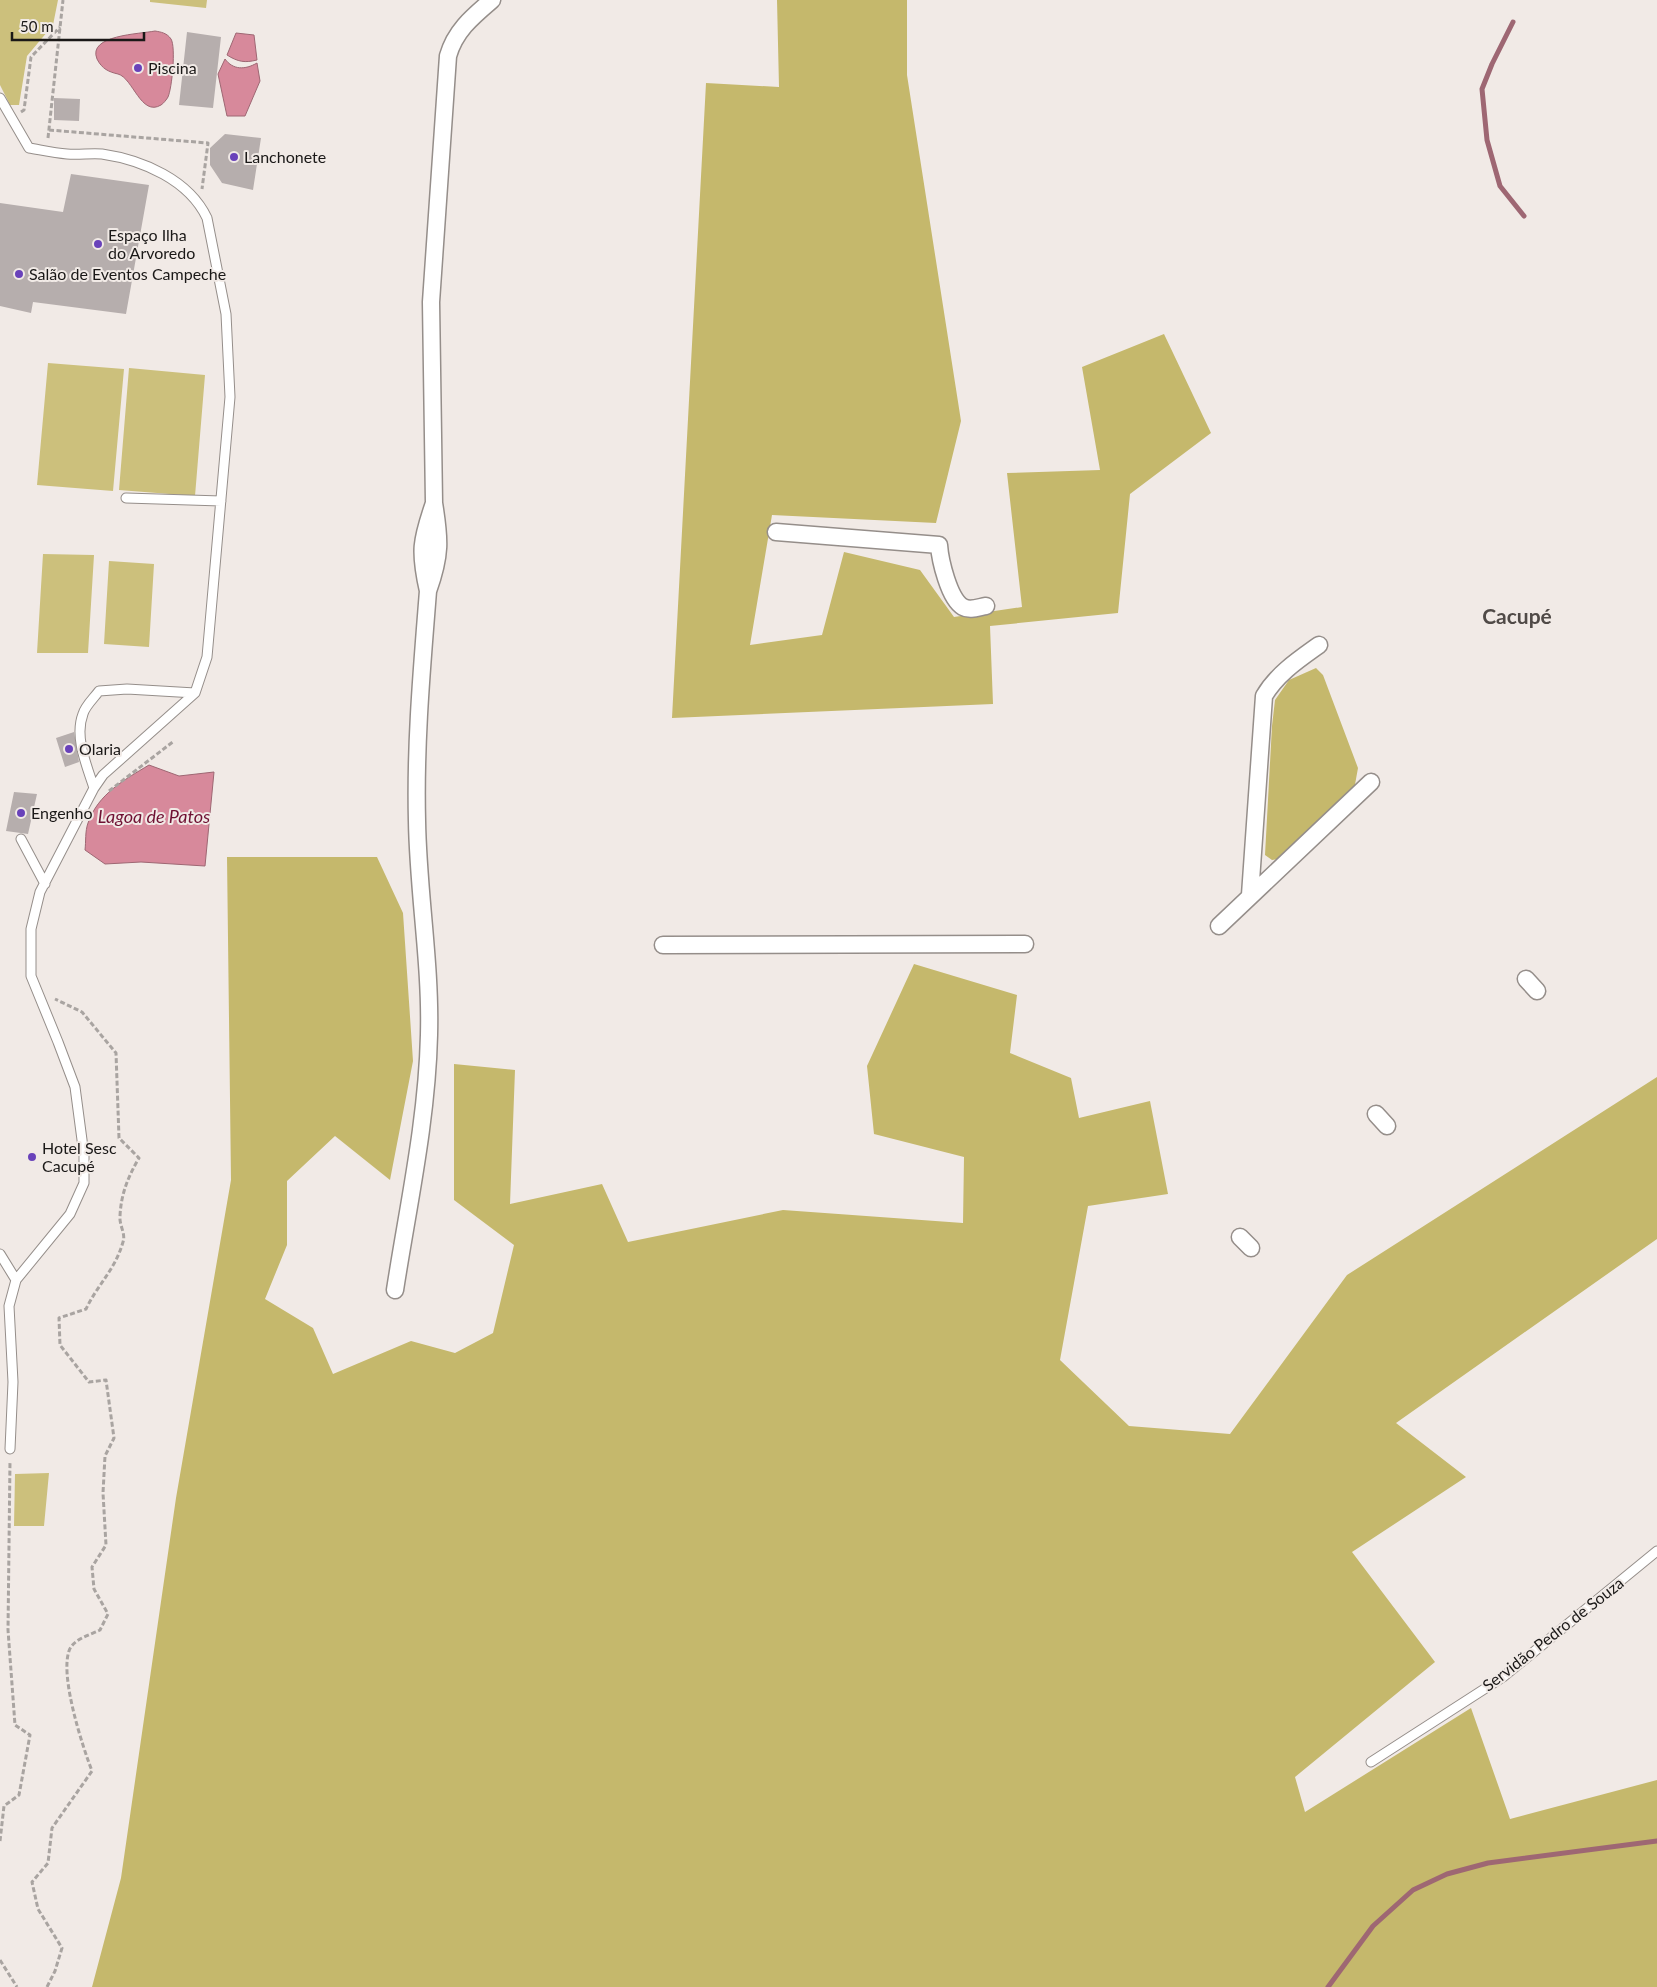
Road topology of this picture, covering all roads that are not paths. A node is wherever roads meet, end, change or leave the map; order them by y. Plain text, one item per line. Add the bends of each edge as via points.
1 (492, 0) edge
2 (0, 98) edge
3 (126, 498) dead end
4 (221, 501) junction
5 (776, 532) dead end
6 (986, 606) dead end
7 (1319, 645) dead end
8 (195, 693) junction
9 (1370, 782) dead end
10 (94, 788) junction
11 (21, 840) dead end
12 (44, 884) junction
13 (1250, 895) junction
14 (1219, 926) dead end
15 (1026, 944) dead end
16 (663, 945) dead end
17 (0, 1254) edge
18 (16, 1280) junction
19 (395, 1290) dead end
20 (10, 1449) road end
21 (1657, 1551) edge
22 (1371, 1762) dead end

1 - 19 street via 458,32 448,56 431,302 434,504 439,553 428,591 419,719 417,820 429,1036 427,1079
2 - 4 lane via 29,148 66,154 101,154 128,160 174,179 201,204 207,218 226,314 230,397
3 - 4 lane
4 - 8 lane via 207,657
5 - 6 street via 939,545 943,570 957,601 971,609
7 - 13 street via 1280,674 1264,696
8 - 10 lane via 103,775
8 - 10 lane via 127,689 99,692 83,713 81,730 83,754
9 - 13 street
10 - 12 lane
11 - 12 lane
12 - 18 lane via 31,929 31,976 75,1088 84,1155 84,1183 70,1214
13 - 14 street
15 - 16 street
17 - 18 lane
18 - 20 lane via 9,1306 13,1382
21 - 22 lane, Servidão Pedro de Souza via 1503,1676

